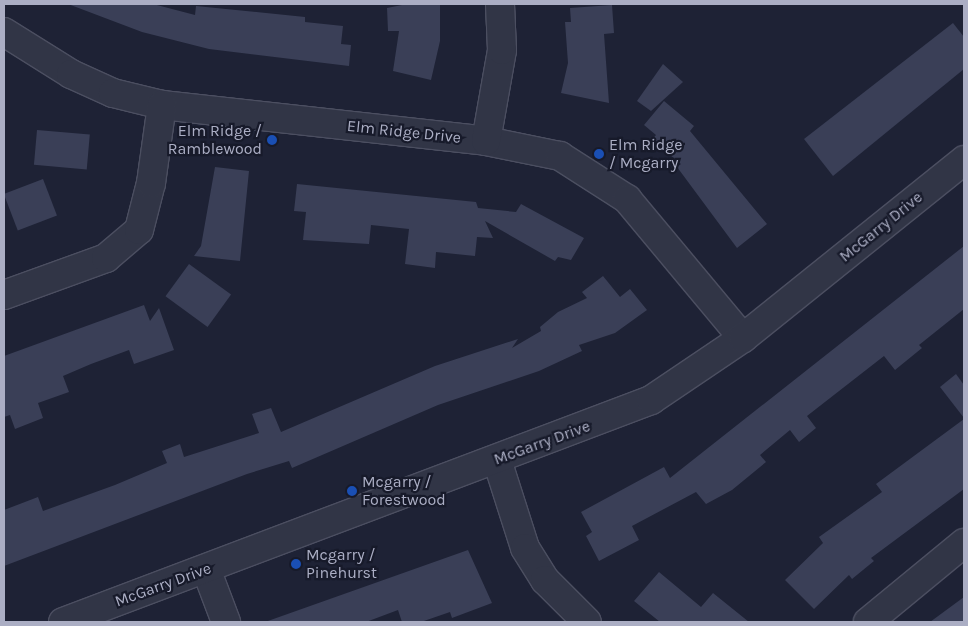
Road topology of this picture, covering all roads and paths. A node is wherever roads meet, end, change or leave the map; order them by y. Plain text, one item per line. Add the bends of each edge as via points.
1 (500, 4) edge
2 (4, 32) edge
3 (162, 105) junction
4 (486, 141) junction
5 (964, 160) edge
6 (4, 295) edge
7 (743, 338) junction
8 (497, 460) junction
9 (964, 544) edge
10 (206, 570) junction
11 (63, 622) edge
12 (226, 622) edge
13 (587, 622) edge
14 (868, 622) edge

1 - 4 street via 502,50
2 - 3 street, Elm Ridge Drive via 71,74 113,93
3 - 4 street, Elm Ridge Drive
3 - 6 street via 150,191 139,230 106,258
4 - 7 street, Elm Ridge Drive via 560,156 600,178 627,199
5 - 7 street, McGarry Drive
7 - 8 street, McGarry Drive via 651,400
8 - 10 street, McGarry Drive
8 - 13 street via 525,548 545,580
9 - 14 street
10 - 11 street, McGarry Drive
10 - 12 street

